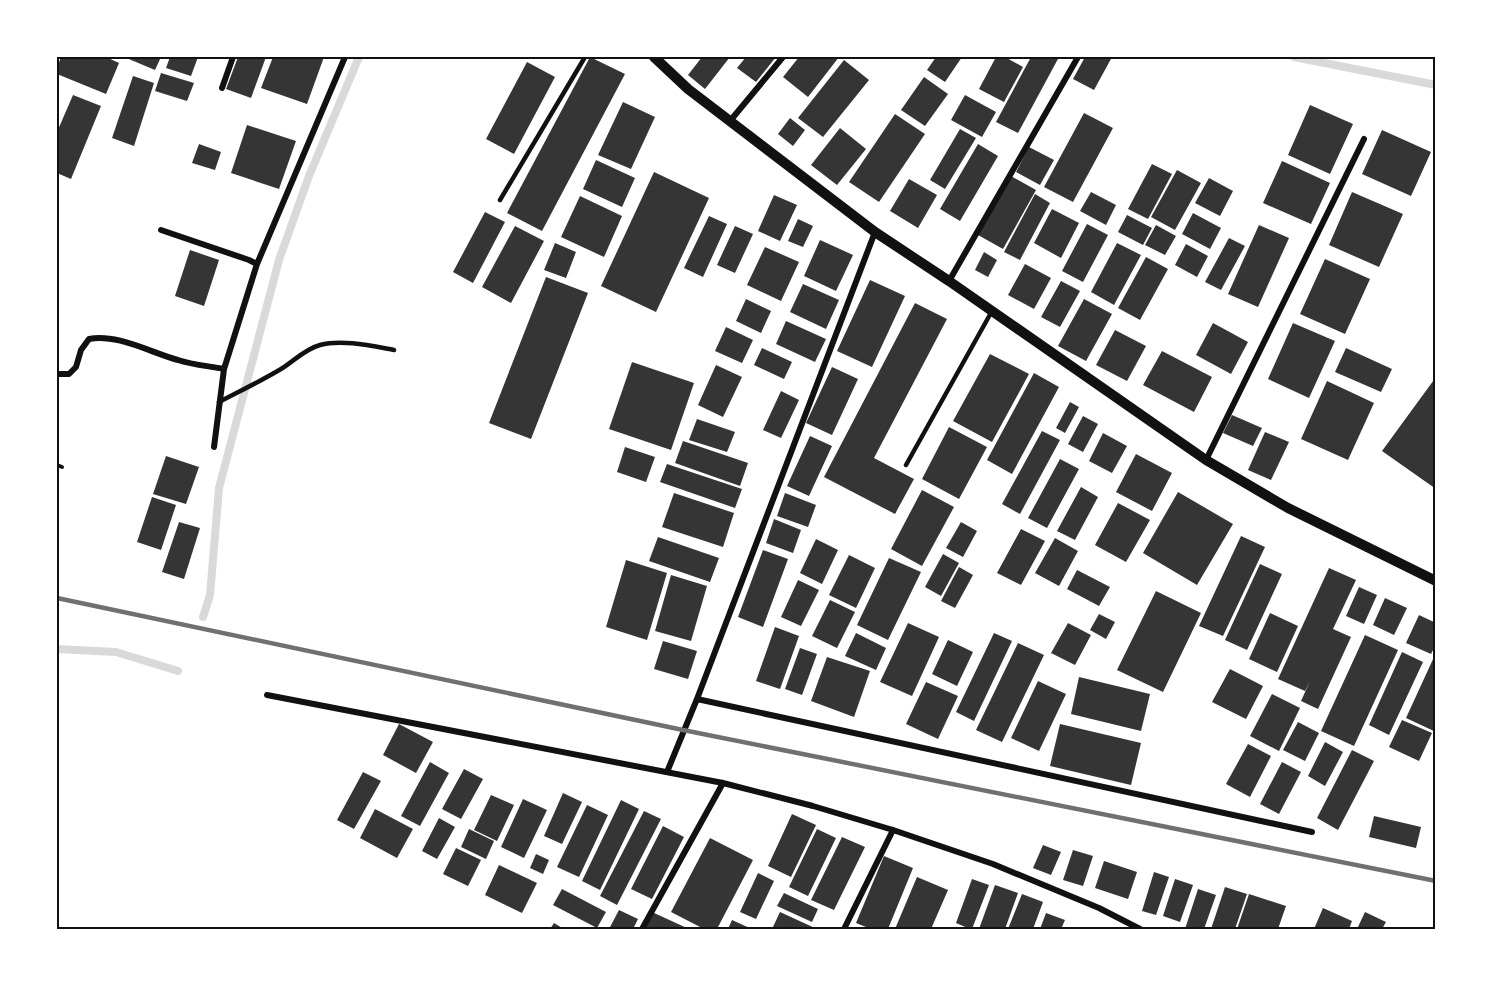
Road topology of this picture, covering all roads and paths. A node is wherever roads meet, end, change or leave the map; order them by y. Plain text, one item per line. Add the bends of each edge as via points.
1 (233, 57) edge
2 (345, 57) edge
3 (585, 57) edge
4 (654, 57) edge
5 (783, 57) edge
6 (1078, 57) edge
7 (222, 88) dead end
8 (730, 121) junction
9 (1364, 140) dead end
10 (500, 200) dead end
11 (161, 230) dead end
12 (875, 232) junction
13 (257, 264) junction
14 (949, 281) junction
15 (992, 311) junction
16 (394, 350) dead end
17 (224, 369) junction
18 (57, 374) edge
19 (219, 402) junction
20 (214, 447) dead end
21 (1206, 460) junction
22 (57, 465) edge
23 (906, 465) dead end
24 (62, 467) dead end
25 (1436, 581) edge
26 (267, 695) dead end
27 (697, 699) junction
28 (667, 772) junction
29 (723, 783) junction
30 (893, 830) junction
31 (1312, 832) dead end
32 (642, 929) edge
33 (844, 929) edge
34 (1140, 929) edge

1 - 7 street
2 - 13 street
3 - 10 lane
4 - 8 street
5 - 8 street
6 - 14 street
8 - 12 street
9 - 21 street
11 - 13 street
12 - 14 street
12 - 27 street
13 - 17 street
14 - 15 street
15 - 21 street
15 - 23 lane
16 - 19 lane via 342,343 320,345
17 - 18 street via 178,361 100,337 89,339 69,374
17 - 19 street
19 - 20 street
21 - 25 street via 1288,508
22 - 24 path
26 - 28 street
27 - 28 street
27 - 31 street
28 - 29 street
29 - 30 street
29 - 32 street
30 - 33 street
30 - 34 street via 993,864

